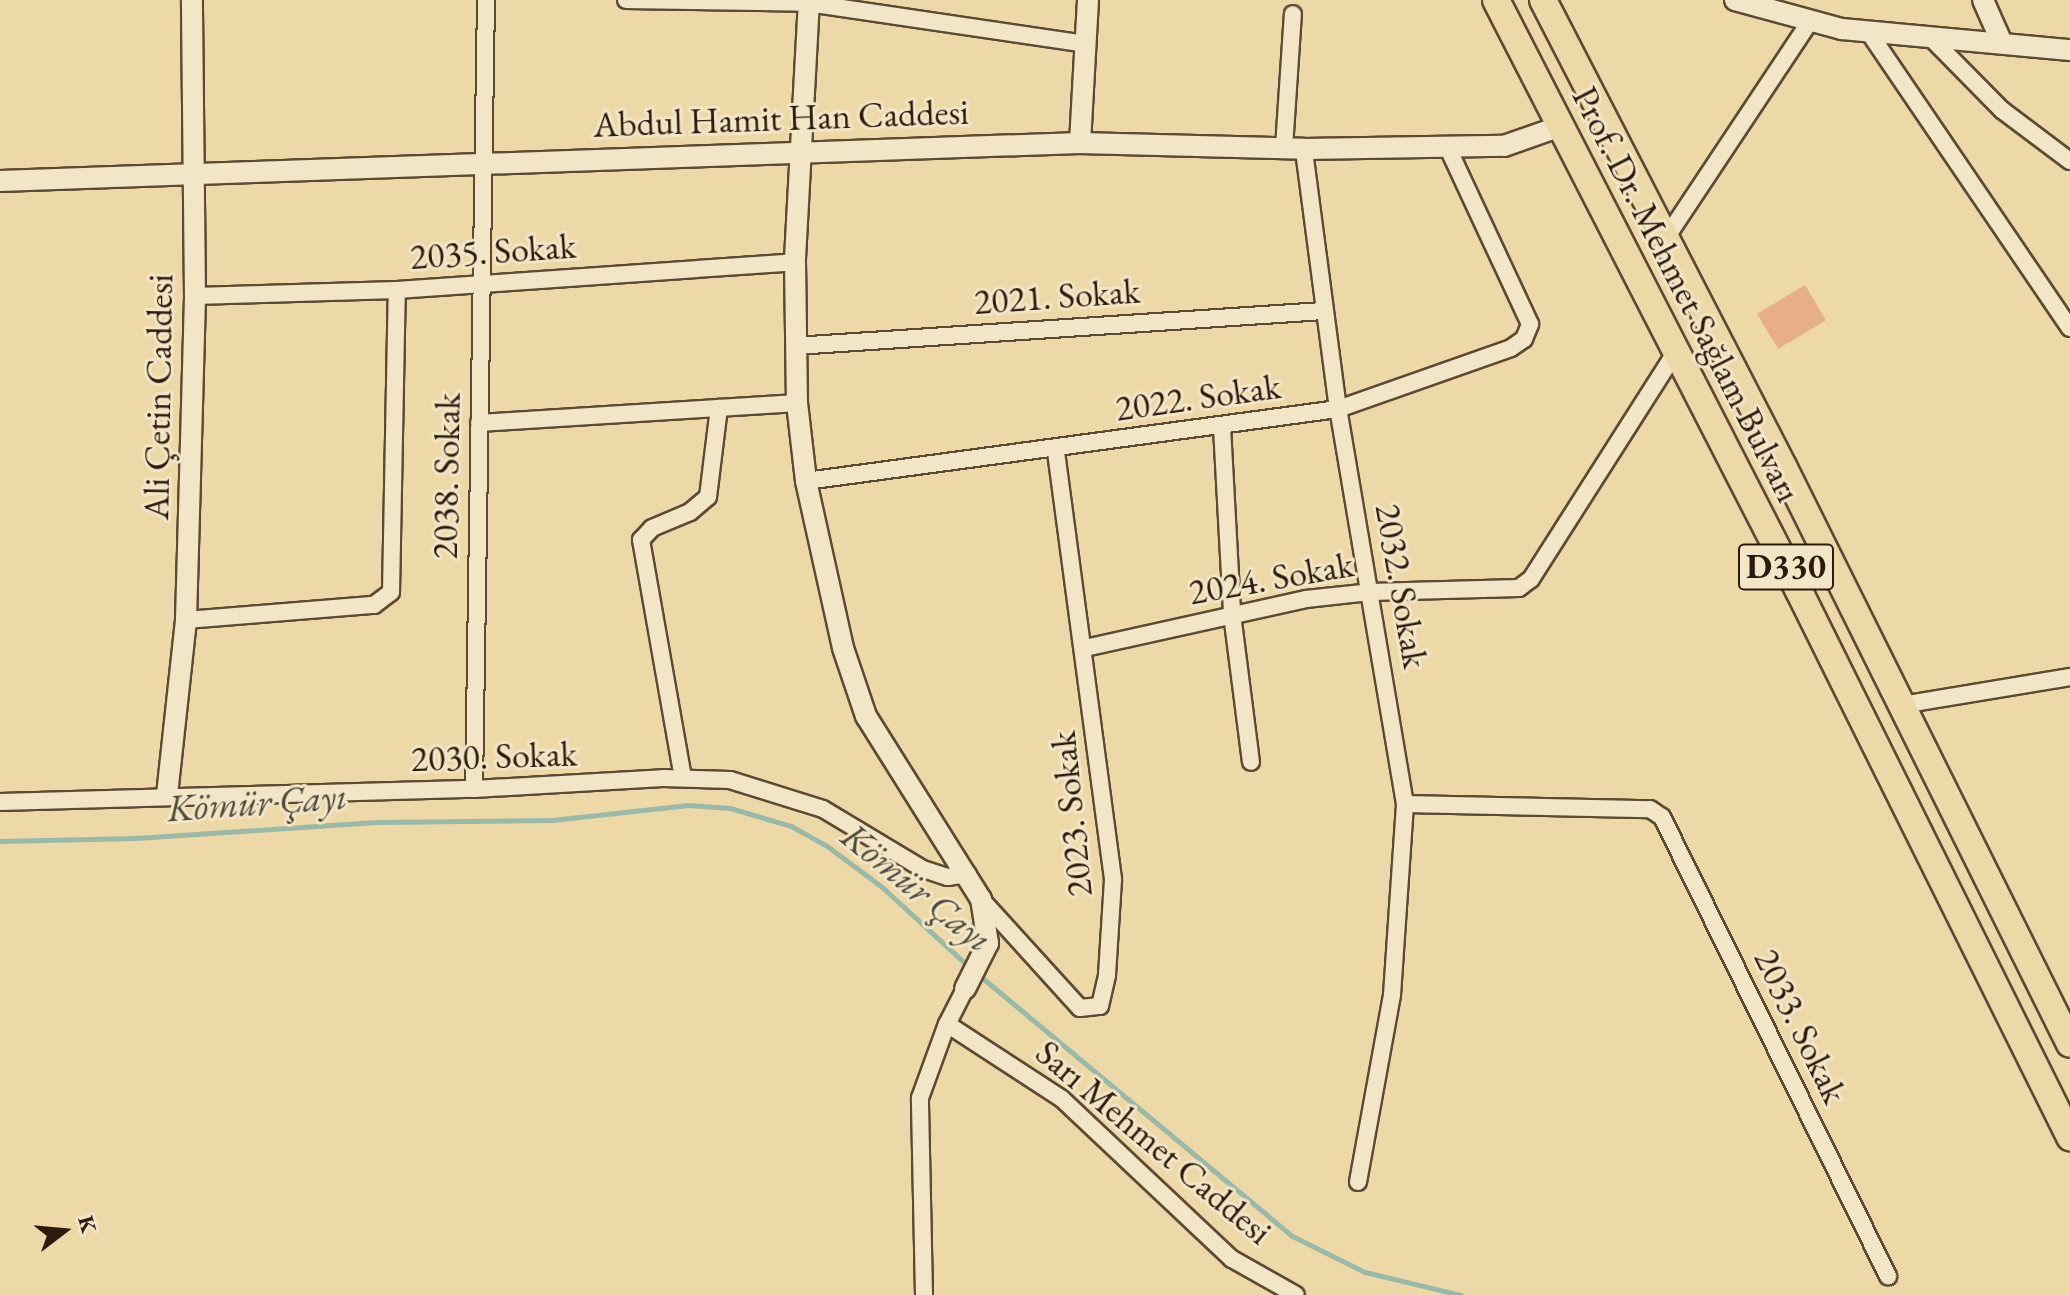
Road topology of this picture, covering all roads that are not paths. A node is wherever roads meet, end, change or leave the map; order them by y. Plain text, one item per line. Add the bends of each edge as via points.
1 (192, 0) edge
2 (486, 0) edge
3 (626, 0) edge
4 (1088, 0) edge
5 (1496, 0) edge
6 (1543, 0) edge
7 (1735, 0) edge
8 (1983, 0) edge
9 (808, 1) edge
10 (1293, 14) dead end
11 (1809, 23) junction
12 (1868, 31) junction
13 (1930, 37) junction
14 (2002, 43) junction
15 (1087, 44) junction
16 (2070, 50) edge
17 (1561, 126) junction
18 (1080, 143) junction
19 (1447, 146) junction
20 (1294, 148) junction
21 (797, 150) junction
22 (2070, 161) edge
23 (480, 163) junction
24 (194, 173) junction
25 (0, 181) edge
26 (1666, 238) junction
27 (795, 262) junction
28 (481, 283) junction
29 (397, 290) junction
30 (195, 296) junction
31 (1324, 311) junction
32 (2070, 328) edge
33 (795, 346) junction
34 (1677, 350) junction
35 (797, 403) junction
36 (719, 408) junction
37 (1338, 409) junction
38 (479, 423) junction
39 (1222, 427) junction
40 (1056, 449) junction
41 (806, 481) junction
42 (1370, 592) junction
43 (1232, 614) junction
44 (186, 620) junction
45 (1085, 648) junction
46 (2070, 677) edge
47 (1901, 705) junction
48 (1251, 762) dead end
49 (683, 778) junction
50 (474, 789) junction
51 (167, 795) junction
52 (0, 802) edge
53 (1405, 804) junction
54 (968, 874) junction
55 (981, 899) junction
56 (965, 989) joint
57 (947, 1024) junction
58 (2070, 1044) edge
59 (2070, 1137) edge
60 (1358, 1182) dead end
61 (1888, 1276) dead end
62 (924, 1295) edge
63 (1296, 1295) edge

1 - 24 street, Ali Çetin Caddesi
2 - 23 street, 2038. Sokak
3 - 9 street
4 - 15 street
5 - 17 highway, Prof. Dr. Mehmet Sağlam Bulvarı / D330
6 - 26 highway, Prof. Dr. Mehmet Sağlam Bulvarı / D330
7 - 11 street
8 - 14 street
9 - 15 street
9 - 21 street
10 - 20 street, 2022. Sokak
11 - 12 street
11 - 26 street
12 - 13 street
12 - 32 street
13 - 14 street
13 - 22 street via 2002,110
14 - 16 street
15 - 18 street
17 - 19 street, Abdul Hamit Han Caddesi via 1516,144
17 - 34 highway, Prof. Dr. Mehmet Sağlam Bulvarı / D330
18 - 20 street, Abdul Hamit Han Caddesi
18 - 21 street, Abdul Hamit Han Caddesi
19 - 20 street, Abdul Hamit Han Caddesi
19 - 37 street via 1528,313 1527,335 1511,348
20 - 31 street, 2022. Sokak
21 - 23 street, Abdul Hamit Han Caddesi
21 - 27 street
23 - 24 street, Abdul Hamit Han Caddesi
23 - 28 street, 2038. Sokak
24 - 25 street, Abdul Hamit Han Caddesi
24 - 30 street, Ali Çetin Caddesi
26 - 47 highway, Prof. Dr. Mehmet Sağlam Bulvarı / D330
27 - 28 street, 2035. Sokak
27 - 33 street
28 - 29 street, 2035. Sokak
28 - 38 street, 2038. Sokak
29 - 30 street, 2035. Sokak
29 - 44 street via 391,592 374,605
30 - 44 street, Ali Çetin Caddesi
31 - 33 street, 2021. Sokak
31 - 37 street, 2022. Sokak
33 - 35 street
34 - 42 street, 2024. Sokak via 1531,579 1519,588 1483,593
34 - 59 highway, Prof. Dr. Mehmet Sağlam Bulvarı / D330
35 - 36 street
35 - 41 street
36 - 38 street
36 - 49 street via 708,497 690,512 652,528 641,540
37 - 39 street, 2022. Sokak
37 - 42 street, 2032. Sokak
38 - 50 street, 2038. Sokak
39 - 40 street, 2022. Sokak
39 - 43 street
40 - 41 street, 2022. Sokak
40 - 45 street, 2023. Sokak
41 - 54 street via 843,648 866,716 894,768
42 - 43 street, 2024. Sokak
42 - 53 street, 2032. Sokak
43 - 45 street, 2024. Sokak
43 - 48 street
44 - 51 street, Ali Çetin Caddesi
45 - 55 street, 2023. Sokak via 1113,879 1100,1006 1080,1008
46 - 47 street
47 - 58 highway, Prof. Dr. Mehmet Sağlam Bulvarı / D330
49 - 50 street, 2030. Sokak
49 - 54 street, 2030. Sokak via 730,780 772,791 823,809 923,869 948,877
50 - 51 street, 2030. Sokak
51 - 52 street, 2030. Sokak
53 - 60 street, 2032. Sokak via 1392,995
53 - 61 street, 2033. Sokak via 1650,809 1662,817
54 - 55 street
55 - 56 street via 988,931 983,956
56 - 57 street
57 - 62 street via 920,1098
57 - 63 street, Sarı Mehmet Caddesi via 1062,1099 1232,1259

